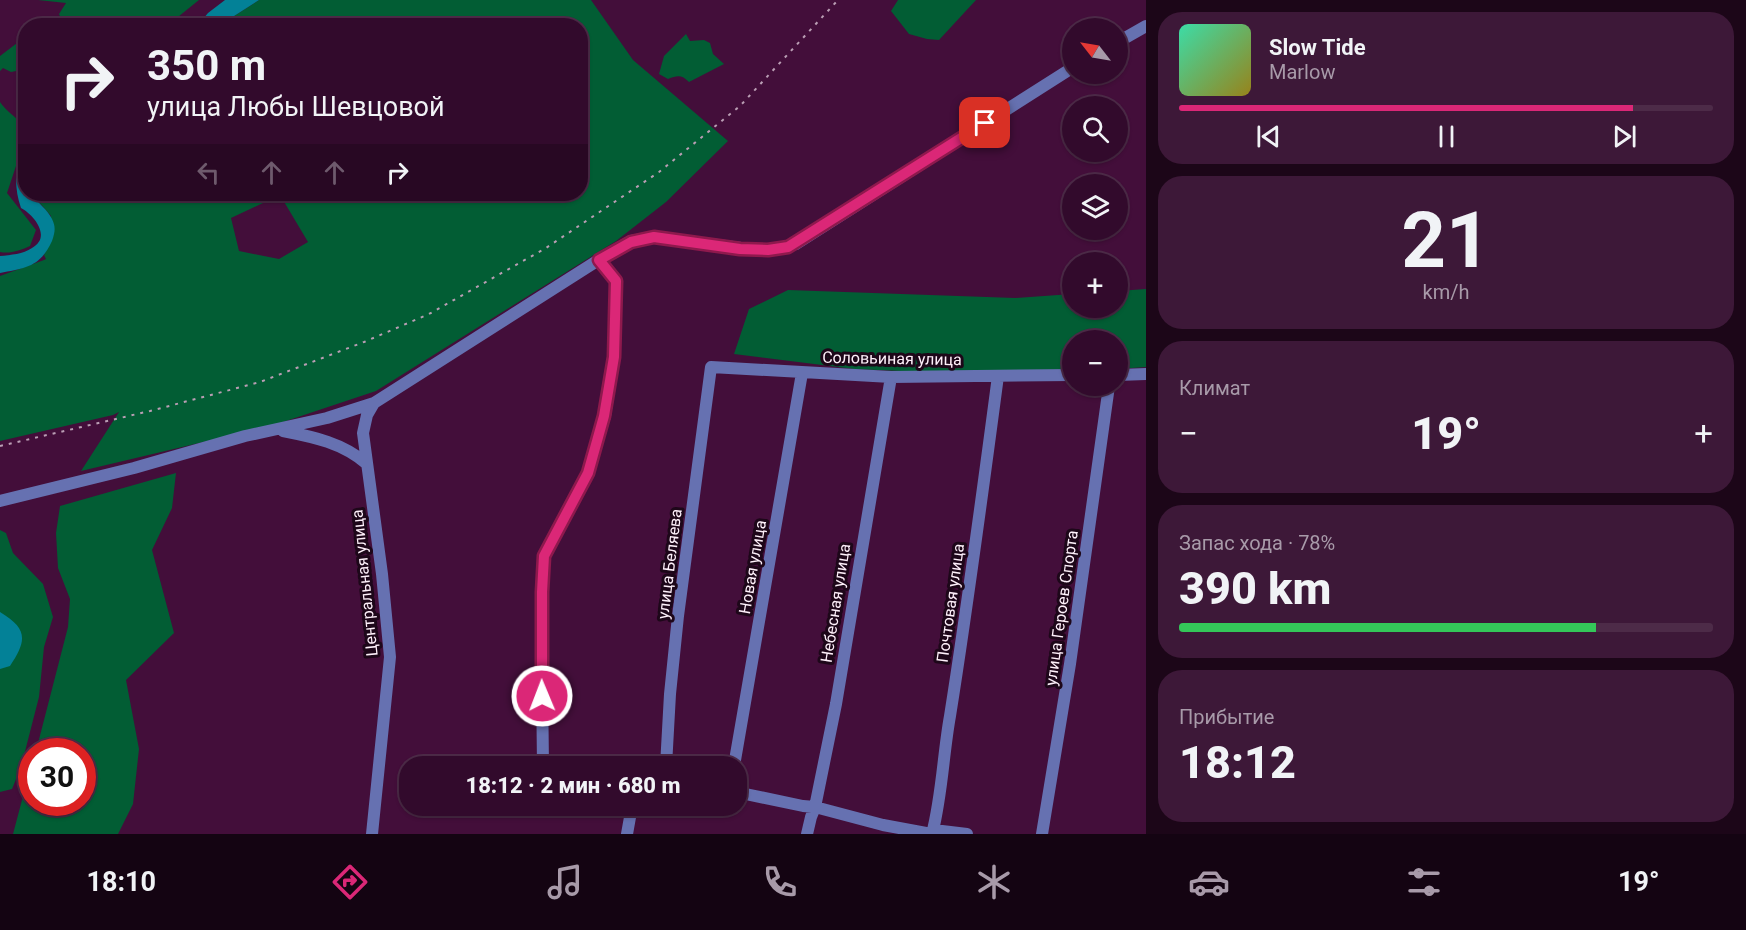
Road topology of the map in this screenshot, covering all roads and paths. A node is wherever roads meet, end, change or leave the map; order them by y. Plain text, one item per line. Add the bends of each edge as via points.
1 (1146, 26) edge
2 (1128, 36) edge
3 (1062, 74) edge
4 (599, 260) junction
5 (711, 367) joint
6 (802, 373) junction
7 (1146, 374) edge
8 (1062, 375) edge
9 (1128, 375) edge
10 (998, 376) junction
11 (891, 377) junction
12 (1108, 396) edge
13 (374, 403) junction
14 (279, 430) junction
15 (367, 464) junction
16 (0, 501) edge
17 (543, 756) edge
18 (667, 756) edge
19 (736, 756) edge
20 (747, 794) edge
21 (816, 807) junction
22 (630, 816) edge
23 (932, 833) edge
24 (372, 834) edge
25 (627, 834) edge
26 (807, 834) edge
27 (967, 834) edge
28 (1042, 834) edge

1 - 2 street
3 - 4 street via 796,244 757,250 654,237 631,242
4 - 13 street
4 - 17 street via 616,281 614,357 604,416 588,473 544,556
5 - 6 street, Соловьиная улица
5 - 18 street, улица Беляева via 678,616
6 - 11 street, Соловьиная улица
6 - 19 street, Новая улица
7 - 9 street
8 - 10 street, Соловьиная улица
10 - 11 street, Соловьиная улица
10 - 23 street, Почтовая улица
11 - 21 street, Небесная улица
12 - 28 street, улица Героев Спорта
13 - 14 street
13 - 15 street, Центральная улица via 364,425
14 - 15 street via 344,447
14 - 16 street
15 - 24 street, Центральная улица via 390,657
20 - 21 street
21 - 23 street
21 - 26 street, Небесная улица
22 - 25 street
23 - 27 street

